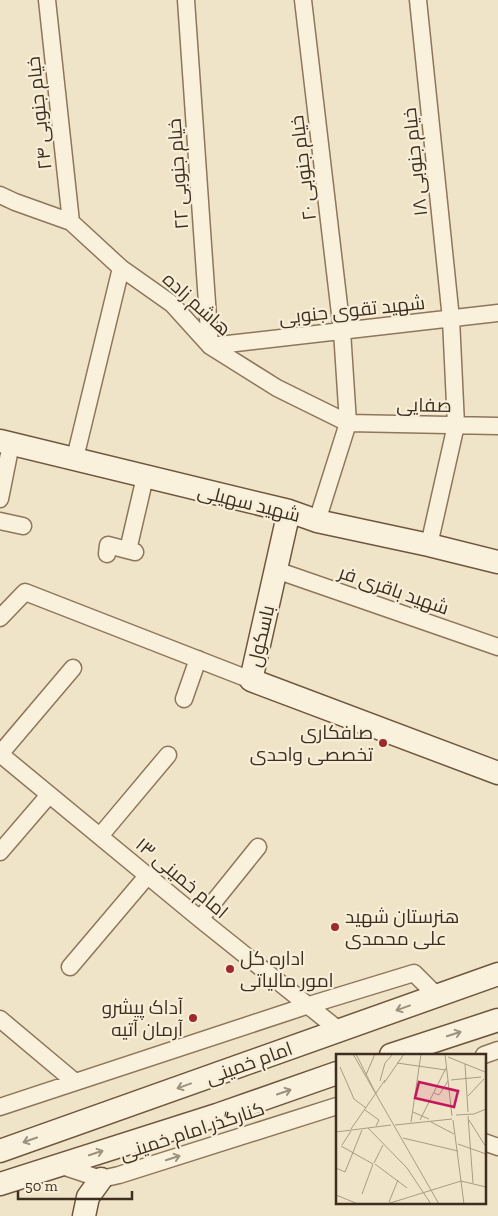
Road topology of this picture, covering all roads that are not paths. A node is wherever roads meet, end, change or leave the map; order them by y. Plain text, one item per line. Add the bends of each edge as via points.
1 (47, 0) edge
2 (186, 0) edge
3 (303, 0) edge
4 (418, 0) edge
5 (0, 195) edge
6 (71, 222) junction
7 (121, 268) junction
8 (498, 313) edge
9 (451, 319) junction
10 (342, 331) junction
11 (210, 346) junction
12 (348, 423) junction
13 (456, 425) junction
14 (498, 426) edge
15 (6, 443) edge
16 (75, 458) junction
17 (145, 477) junction
18 (0, 499) edge
19 (289, 511) junction
20 (0, 521) edge
21 (317, 521) junction
22 (23, 526) dead end
23 (429, 545) junction
24 (107, 554) dead end
25 (498, 562) edge
26 (276, 570) junction
27 (0, 618) edge
28 (498, 648) edge
29 (198, 659) junction
30 (73, 668) dead end
31 (251, 680) junction
32 (184, 699) dead end
33 (0, 754) edge
34 (168, 755) dead end
35 (498, 773) edge
36 (49, 795) junction
37 (100, 836) junction
38 (258, 848) dead end
39 (0, 852) edge
40 (148, 875) junction
41 (200, 919) junction
42 (70, 967) dead end
43 (498, 974) edge
44 (437, 996) junction
45 (306, 1006) junction
46 (0, 1019) edge
47 (498, 1020) edge
48 (340, 1031) junction
49 (498, 1050) edge
50 (394, 1054) edge
51 (486, 1054) edge
52 (336, 1074) edge
53 (75, 1082) junction
54 (336, 1106) edge
55 (0, 1107) edge
56 (486, 1143) edge
57 (498, 1147) edge
58 (0, 1151) edge
59 (59, 1165) junction
60 (101, 1179) junction
61 (0, 1184) edge
62 (84, 1216) edge

1 - 6 street, خیام جنوبی ۲۴
2 - 11 street, خیام جنوبی ۲۲
3 - 10 street, خیام جنوبی ۲۰
4 - 9 street, خیام جنوبی ۱۸
5 - 6 street, هاشم زاده
6 - 7 street, هاشم زاده
7 - 11 street, هاشم زاده via 172,304
7 - 16 street
8 - 9 street, شهید تقوی جنوبی
9 - 10 street, شهید تقوی جنوبی
9 - 13 street, خیام جنوبی ۱۸
10 - 11 street, شهید تقوی جنوبی
10 - 12 street, خیام جنوبی ۲۰
11 - 12 street, هاشم زاده via 277,388
12 - 13 street, صفایی
12 - 21 street
13 - 14 street, صفایی
13 - 23 street, خیام جنوبی ۱۸
15 - 16 main road, شهید سهیلی
15 - 18 street
16 - 17 main road, شهید سهیلی
17 - 19 main road, شهید سهیلی
17 - 24 street via 132,551 108,545
19 - 21 main road, شهید سهیلی
19 - 26 main road, باسکول
20 - 22 street
21 - 23 main road, شهید سهیلی
23 - 25 main road, شهید سهیلی
26 - 28 street, شهید باقری فر
26 - 31 main road, باسکول
27 - 29 street via 25,592
29 - 31 street
29 - 32 street
30 - 33 street
31 - 35 main road, باسکول
33 - 36 street, امام خمینی ۱۳
34 - 37 street
36 - 37 street, امام خمینی ۱۳
36 - 39 street
37 - 40 street, امام خمینی ۱۳
38 - 41 street
40 - 41 street, امام خمینی ۱۳
40 - 42 street
41 - 45 street, امام خمینی ۱۳
43 - 44 main road, امام خمینی
44 - 45 street via 414,973
44 -> 48 main road, امام خمینی
45 - 48 street, امام خمینی ۱۳
45 - 53 street
46 - 53 street
50 -> 47 main road
48 -> 58 main road, امام خمینی
49 - 51 street
59 -> 52 main road, امام خمینی
53 - 55 street
60 -> 54 street, کنارگذر امام خمینی
56 - 57 street
59 - 60 street, کنارگذر امام خمینی
59 - 61 main road, امام خمینی
60 - 62 main road via 88,1197

